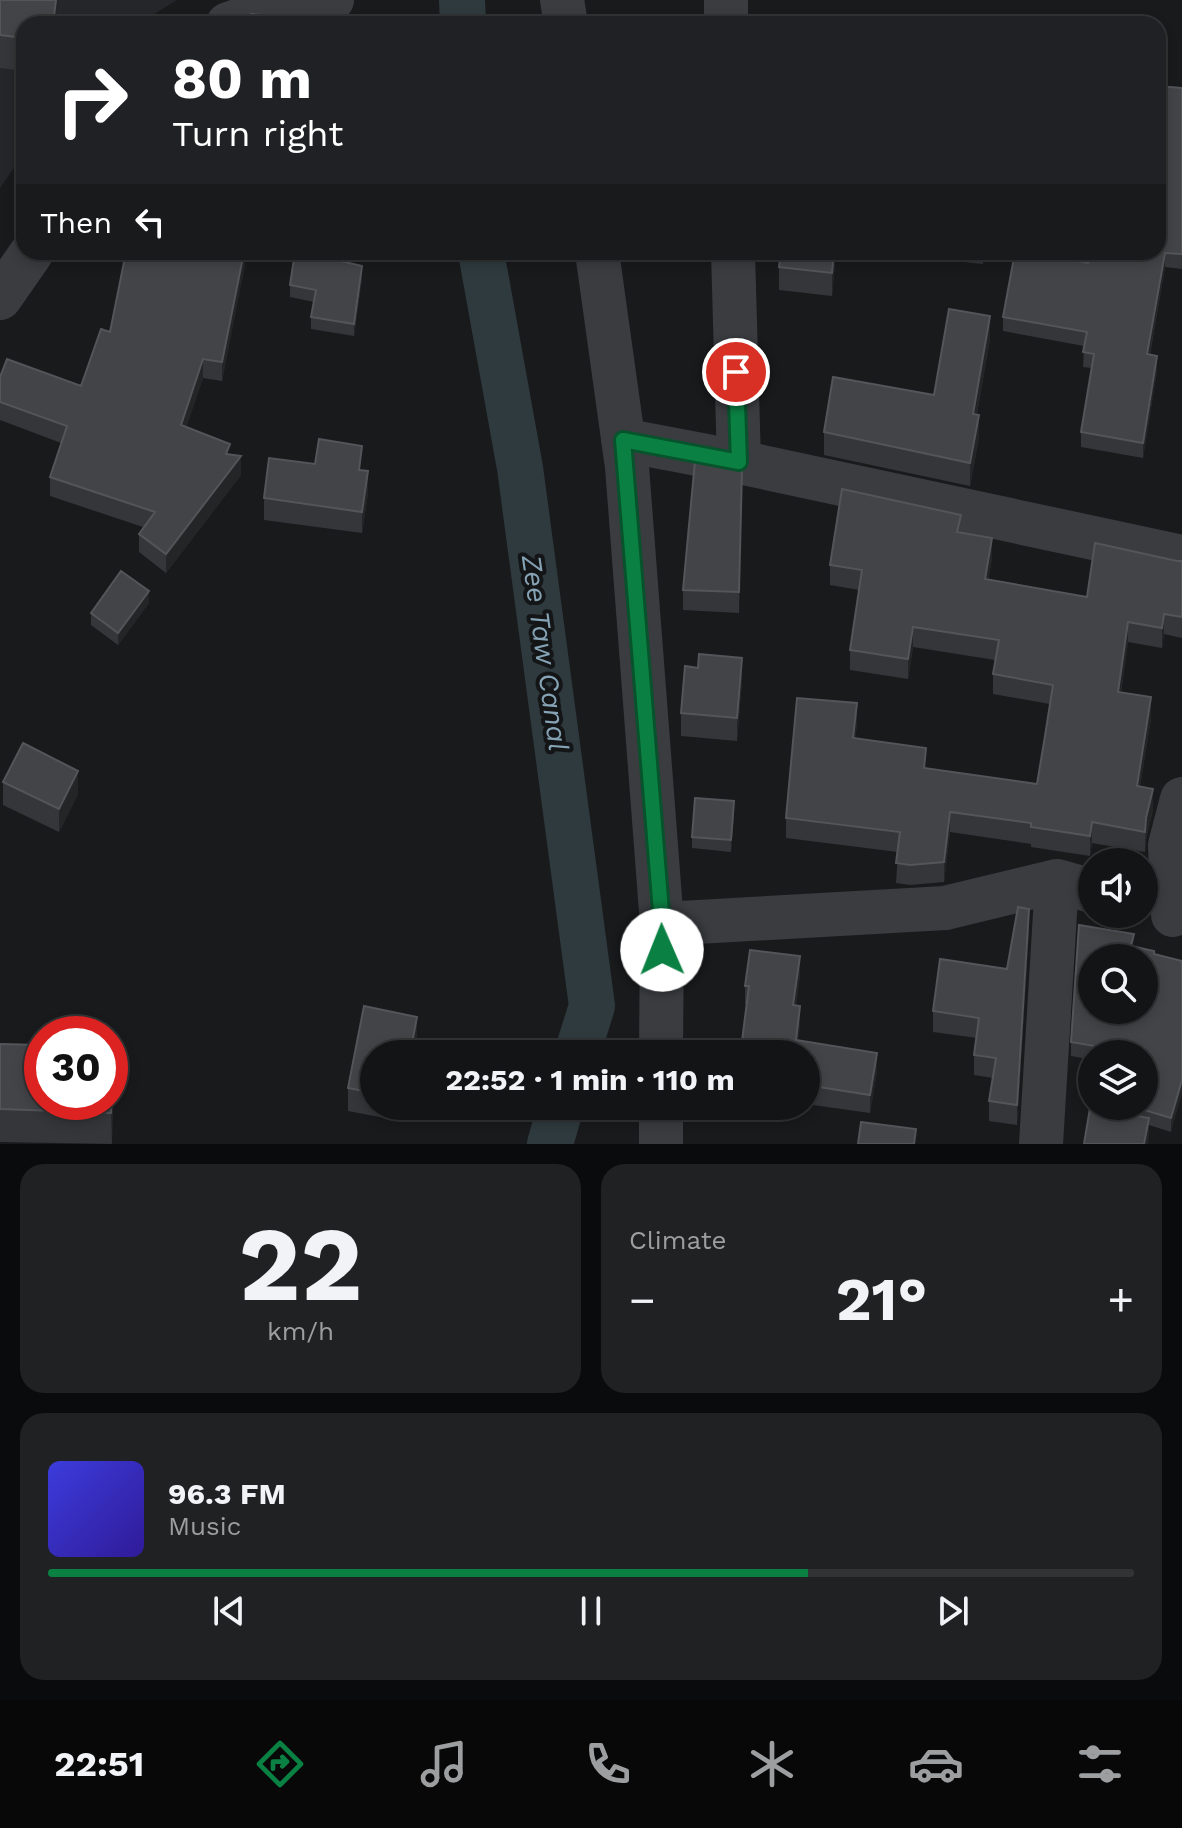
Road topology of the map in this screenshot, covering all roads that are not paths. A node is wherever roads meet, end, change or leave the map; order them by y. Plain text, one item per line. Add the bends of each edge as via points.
1 (332, 0) edge
2 (252, 16) edge
3 (26, 260) edge
4 (598, 260) edge
5 (733, 260) edge
6 (0, 298) edge
7 (623, 440) junction
8 (739, 462) junction
9 (1182, 557) edge
10 (1182, 799) edge
11 (1074, 886) edge
12 (1166, 913) edge
13 (662, 924) junction
14 (661, 1040) edge
15 (661, 1120) edge
16 (661, 1144) edge
17 (1041, 1144) edge

1 - 2 street
3 - 6 street
4 - 7 street
5 - 8 street
7 - 8 street
7 - 13 street
8 - 9 street
10 - 12 street via 1170,845
11 - 13 street via 945,908
11 - 17 street
13 - 14 street
15 - 16 street

